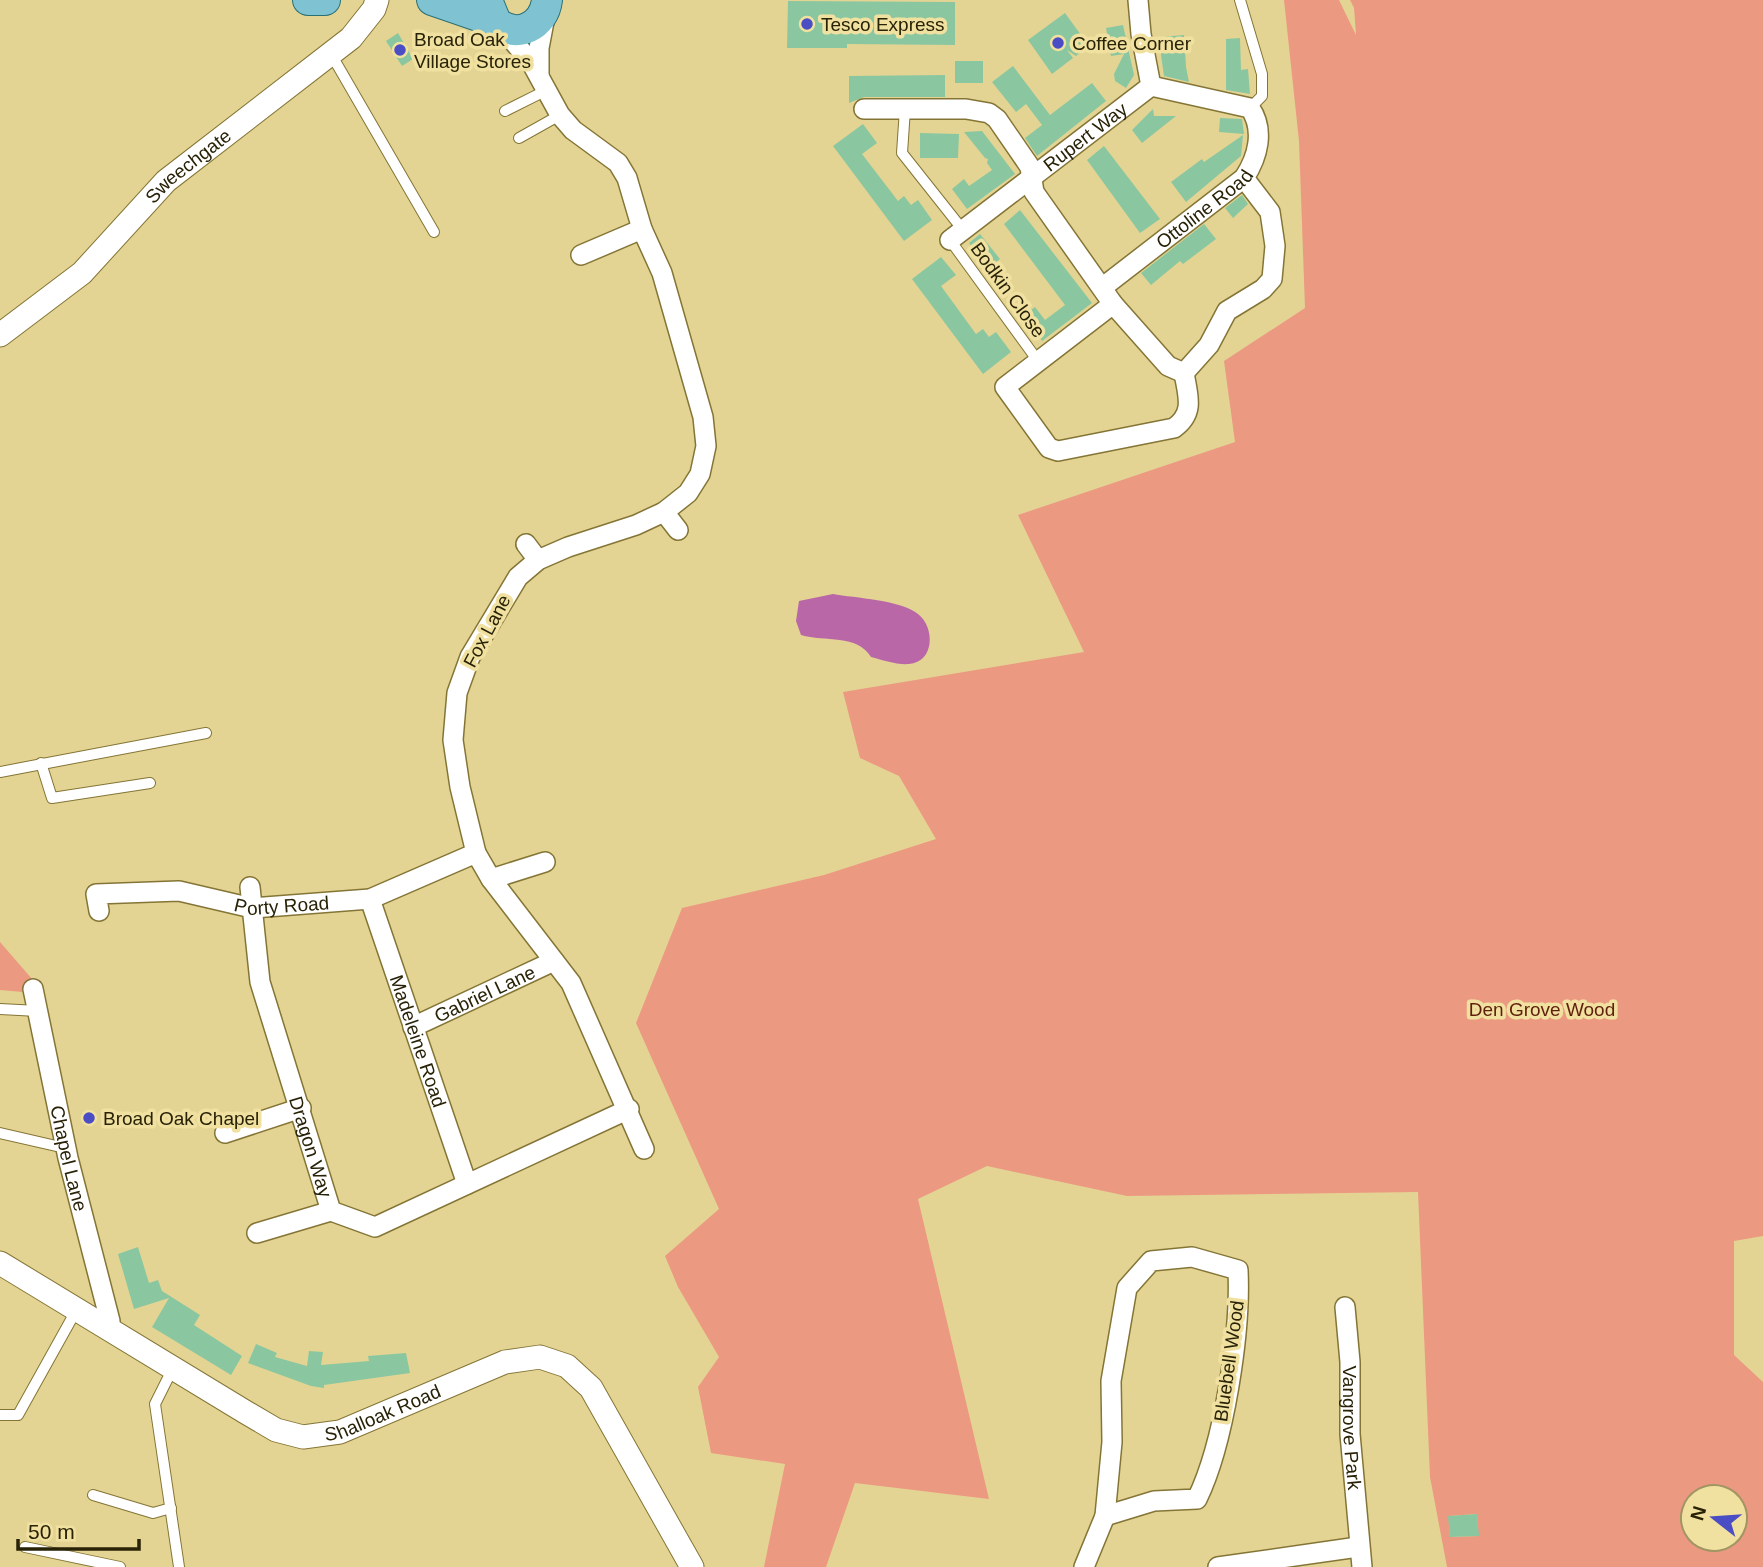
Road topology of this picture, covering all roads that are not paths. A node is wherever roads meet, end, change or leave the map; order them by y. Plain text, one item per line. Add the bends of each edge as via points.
1 (308, 0) edge
2 (325, 0) edge
3 (377, 0) edge
4 (432, 0) edge
5 (1138, 0) edge
6 (1240, 0) edge
7 (547, 2) edge
8 (494, 16) edge
9 (330, 54) junction
10 (542, 84) junction
11 (1151, 86) junction
12 (1250, 108) junction
13 (864, 109) dead end
14 (905, 109) junction
15 (505, 111) dead end
16 (560, 115) junction
17 (519, 138) dead end
18 (1032, 178) junction
19 (1244, 178) junction
20 (642, 229) junction
21 (434, 232) dead end
22 (957, 235) junction
23 (581, 255) dead end
24 (1108, 296) junction
25 (0, 335) edge
26 (1038, 361) junction
27 (1184, 373) junction
28 (664, 512) junction
29 (678, 530) dead end
30 (526, 544) dead end
31 (538, 560) junction
32 (206, 733) dead end
33 (41, 763) junction
34 (0, 772) edge
35 (150, 783) dead end
36 (476, 853) junction
37 (545, 862) dead end
38 (491, 879) junction
39 (250, 887) dead end
40 (370, 899) junction
41 (252, 908) junction
42 (99, 911) dead end
43 (554, 961) junction
44 (33, 989) dead end
45 (0, 1009) edge
46 (38, 1011) junction
47 (413, 1027) junction
48 (301, 1108) junction
49 (629, 1109) junction
50 (0, 1133) edge
51 (225, 1133) dead end
52 (66, 1148) junction
53 (644, 1149) dead end
54 (467, 1184) junction
55 (331, 1211) junction
56 (257, 1233) dead end
57 (0, 1263) edge
58 (1345, 1307) dead end
59 (78, 1308) junction
60 (108, 1328) junction
61 (173, 1368) junction
62 (0, 1415) edge
63 (93, 1495) dead end
64 (170, 1508) junction
65 (1105, 1516) junction
66 (25, 1547) dead end
67 (1358, 1547) junction
68 (120, 1567) edge
69 (179, 1567) edge
70 (692, 1567) edge
71 (1084, 1567) edge
72 (1218, 1567) edge
73 (1362, 1567) edge

1 - 2 main road
3 - 9 street, Sweechgate via 351,38
4 - 8 main road
5 - 11 street
6 - 12 lane via 1262,74 1262,96
7 - 8 main road via 541,19 527,29 510,30
7 - 10 street via 539,48
8 - 10 street, Fox Lane
9 - 21 lane
9 - 25 street, Sweechgate via 166,181 82,273
10 - 15 lane
10 - 16 street, Fox Lane
11 - 12 street
11 - 18 street, Rupert Way
12 - 19 street, Ottoline Road via 1257,119 1258,140 1255,162
13 - 14 street
14 - 18 street via 966,108 989,113 1030,167
14 - 22 lane, Bodkin Close via 902,153
16 - 17 lane
16 - 20 street, Fox Lane via 618,163
18 - 22 street, Rupert Way
18 - 24 street via 1034,192
19 - 24 street, Ottoline Road
19 - 27 street via 1270,212 1275,246 1272,279 1227,312 1209,345
20 - 23 street
20 - 28 street, Fox Lane via 662,273 706,446 700,474 688,493
22 - 26 lane, Bodkin Close
24 - 26 street, Ottoline Road
24 - 27 street via 1168,366
26 - 27 street, Ottoline Road via 1004,387 1049,448 1058,452 1174,428 1185,420 1190,405
28 - 29 street
28 - 31 street, Fox Lane via 629,518
30 - 31 street
31 - 36 street, Fox Lane via 518,577 498,606 470,657 457,693 453,740
32 - 33 lane
33 - 34 lane
33 - 35 lane via 52,798
36 - 38 street, Fox Lane
36 - 40 street, Porty Road
37 - 38 street
38 - 43 street, Fox Lane
39 - 41 street, Dragon Way
40 - 41 street, Porty Road
40 - 47 street, Madeleine Road
41 - 42 street, Porty Road via 179,891 96,894
41 - 48 street, Dragon Way via 260,982
43 - 47 street, Gabriel Lane
43 - 49 street, Fox Lane via 571,983
44 - 46 street, Chapel Lane
45 - 46 lane
46 - 52 street, Chapel Lane
47 - 54 street, Madeleine Road
48 - 51 street
48 - 55 street, Dragon Way
49 - 53 street, Fox Lane
49 - 54 street, Dragon Way
50 - 52 lane
52 - 60 street, Chapel Lane via 110,1321
54 - 55 street, Dragon Way via 375,1227
55 - 56 street
57 - 59 street, Shalloak Road
58 - 67 street, Vangrove Park
59 - 60 street, Shalloak Road
59 - 62 lane via 18,1415
60 - 61 street, Shalloak Road
61 - 64 lane via 155,1404
61 - 70 street, Shalloak Road via 276,1430 303,1437 340,1432 505,1362 540,1357 567,1366 591,1388
63 - 64 lane via 153,1513
64 - 69 lane
65 - 65 street, Bluebell Wood via 1154,1501 1197,1499 1209,1475 1224,1405 1239,1305 1238,1270 1192,1257 1151,1261 1127,1288 1111,1381 1112,1442
65 - 71 street, Bluebell Wood
66 - 68 lane
67 - 72 street
67 - 73 street, Vangrove Park

